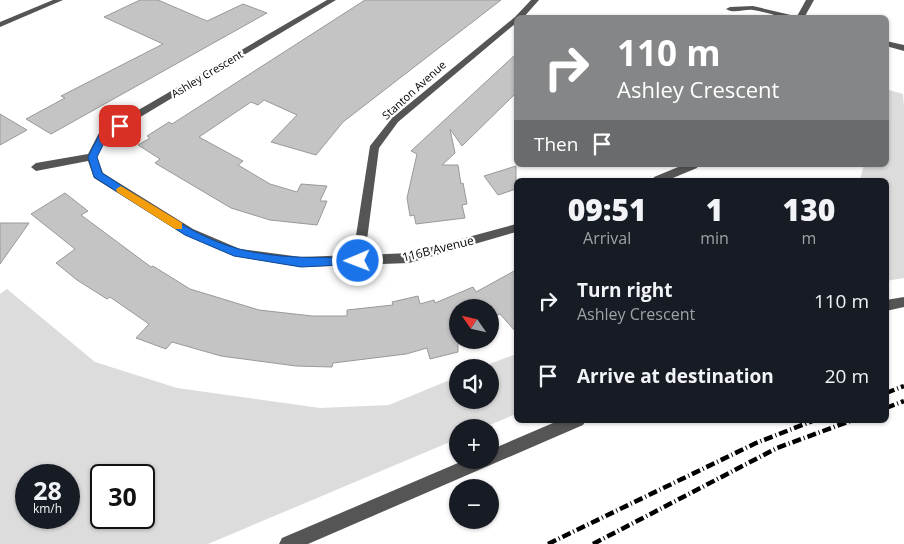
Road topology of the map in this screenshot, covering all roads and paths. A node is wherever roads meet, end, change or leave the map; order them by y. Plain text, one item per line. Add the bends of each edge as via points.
1 (59, 0) edge
2 (332, 0) edge
3 (535, 0) edge
4 (810, 0) edge
5 (730, 9) dead end
6 (520, 15) edge
7 (780, 15) edge
8 (802, 15) edge
9 (514, 21) edge
10 (0, 25) edge
11 (889, 44) edge
12 (904, 48) edge
13 (92, 157) junction
14 (36, 167) dead end
15 (688, 167) edge
16 (663, 178) edge
17 (514, 229) edge
18 (358, 261) junction
19 (904, 302) edge
20 (889, 305) edge
21 (571, 423) edge
22 (499, 454) edge
23 (463, 469) edge
24 (288, 544) edge

1 - 10 street
2 - 13 street, Ashley Crescent via 103,136
3 - 6 street, Stanton Avenue
4 - 8 street
5 - 7 street via 753,8
9 - 18 street, Stanton Avenue via 395,120 374,148
11 - 12 street
13 - 14 street
13 - 18 street via 98,175 188,232 238,253 301,262
15 - 16 street
17 - 18 street, 116B Avenue via 408,258
19 - 20 street
21 - 22 street
23 - 24 street

